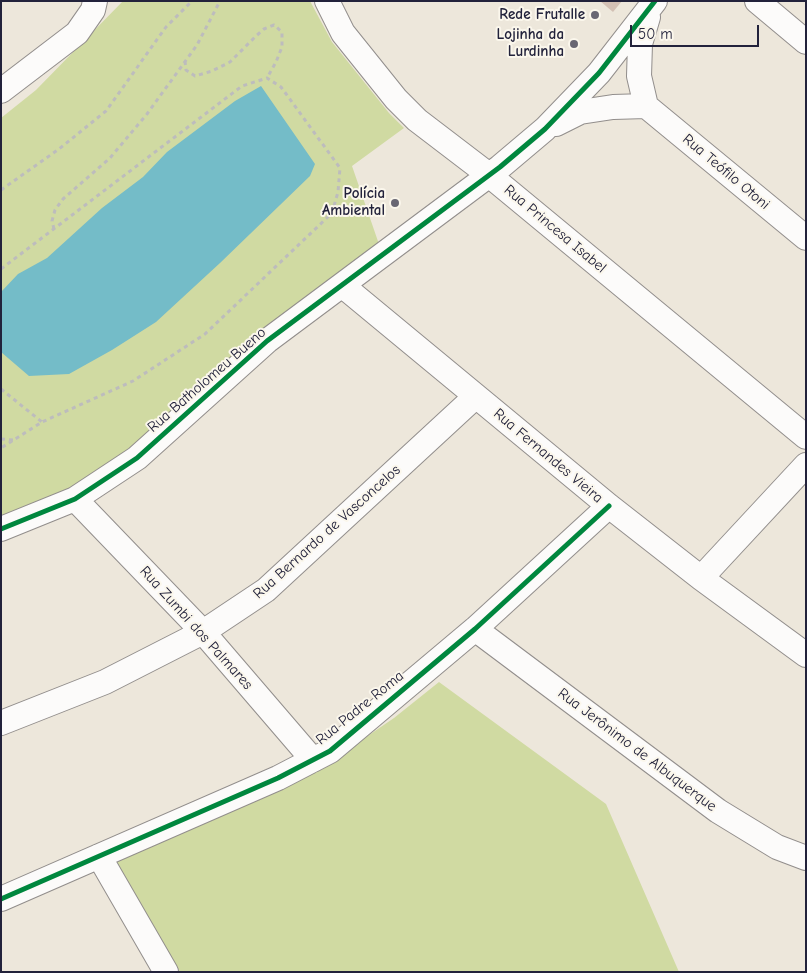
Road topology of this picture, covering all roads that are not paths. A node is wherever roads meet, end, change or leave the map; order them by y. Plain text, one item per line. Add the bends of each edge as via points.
1 (327, 1) edge
2 (757, 1) edge
3 (654, 3) edge
4 (94, 6) edge
5 (806, 42) edge
6 (3, 86) edge
7 (646, 106) junction
8 (545, 129) junction
9 (489, 175) junction
10 (806, 238) edge
11 (343, 286) junction
12 (476, 396) junction
13 (806, 437) edge
14 (806, 466) edge
15 (75, 499) junction
16 (608, 506) junction
17 (1, 529) edge
18 (701, 578) junction
19 (475, 629) junction
20 (203, 632) junction
21 (806, 654) edge
22 (1, 723) edge
23 (313, 760) junction
24 (100, 856) junction
25 (806, 858) edge
26 (1, 899) edge
27 (166, 972) edge

1 - 9 street, Rua Princesa Isabel via 343,33 396,99 417,120
2 - 5 street
3 - 7 street via 640,44 639,76
3 - 8 street via 599,73
4 - 6 street via 77,33
7 - 8 street via 580,112
7 - 10 street, Rua Teófilo Otoni
8 - 9 street, Rua Batholomeu Bueno
9 - 11 street, Rua Batholomeu Bueno
9 - 13 street, Rua Princesa Isabel
11 - 12 street, Rua Fernandes Vieira
11 - 15 street, Rua Batholomeu Bueno via 267,341 136,458
12 - 16 street, Rua Fernandes Vieira
12 - 20 street, Rua Bernardo de Vasconcelos via 266,590
14 - 18 street
15 - 17 street, Rua Batholomeu Bueno
15 - 20 street, Rua Zumbi dos Palmares
16 - 18 street, Rua Fernandes Vieira
16 - 19 street, Rua Padre Roma
18 - 21 street, Rua Fernandes Vieira
19 - 23 street, Rua Padre Roma via 347,738
19 - 25 street, Rua Jerônimo de Albuquerque via 718,811 777,847
20 - 22 street, Rua Bernardo de Vasconcelos via 105,682
20 - 23 street, Rua Zumbi dos Palmares
23 - 24 street, Rua Padre Roma
24 - 26 street, Rua Padre Roma
24 - 27 street

